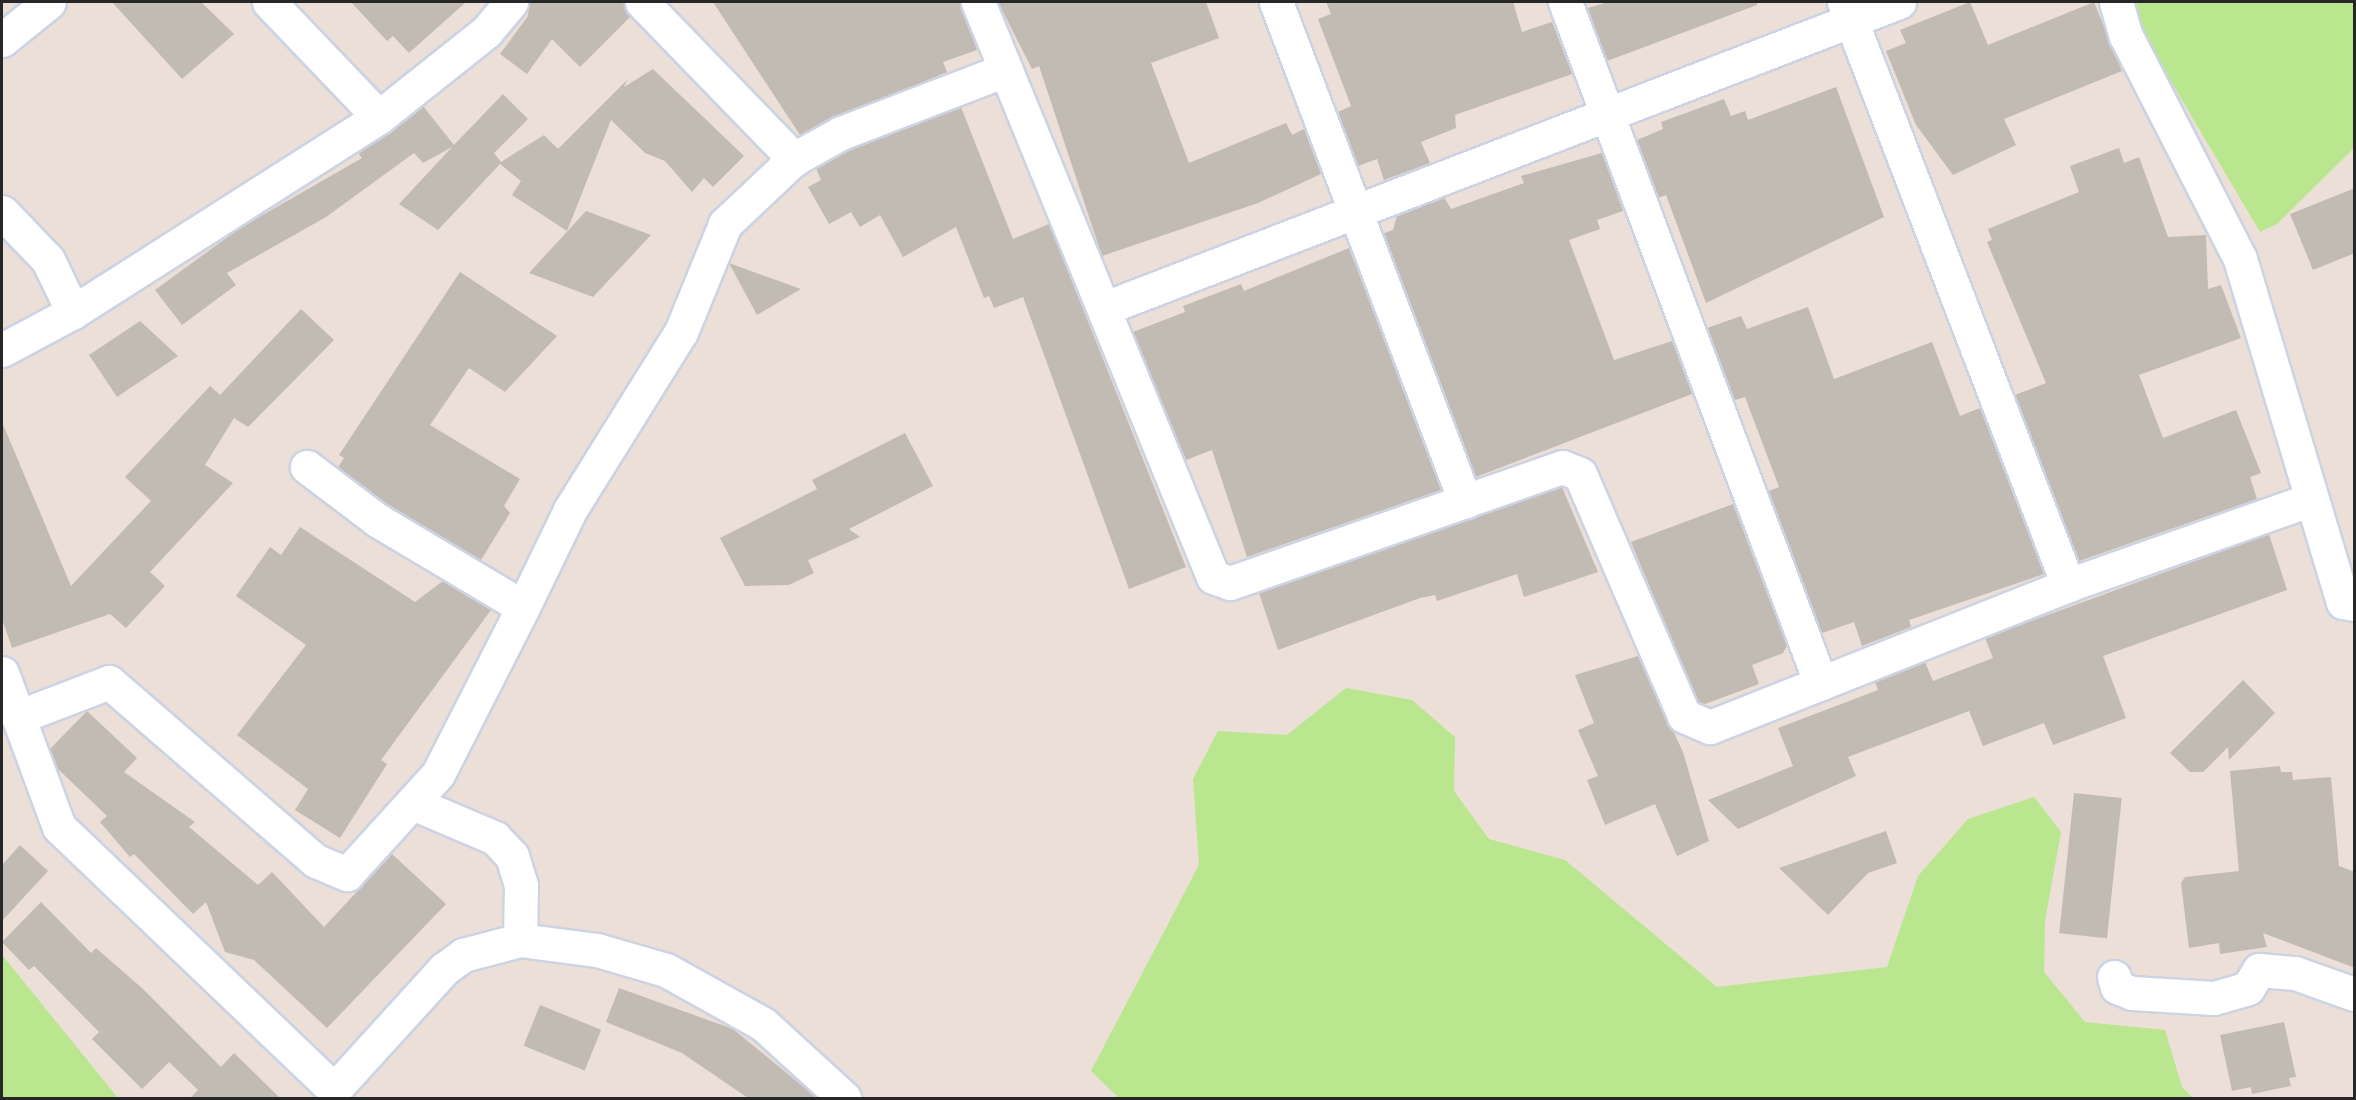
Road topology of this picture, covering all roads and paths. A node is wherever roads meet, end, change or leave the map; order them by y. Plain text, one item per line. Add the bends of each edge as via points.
1 (49, 2) edge
2 (269, 2) edge
3 (511, 2) edge
4 (642, 2) edge
5 (978, 2) edge
6 (1276, 2) edge
7 (1565, 2) edge
8 (1899, 2) edge
9 (2116, 2) edge
10 (1848, 11) edge
11 (2, 40) edge
12 (1005, 70) junction
13 (1608, 114) junction
14 (379, 117) junction
15 (794, 159) junction
16 (2, 212) edge
17 (1354, 212) junction
18 (1105, 308) junction
19 (73, 312) junction
20 (2, 350) edge
21 (307, 467) dead end
22 (2310, 500) junction
23 (1465, 501) junction
24 (2068, 585) junction
25 (2355, 604) edge
26 (523, 607) junction
27 (2, 673) edge
28 (1821, 684) junction
29 (18, 717) junction
30 (415, 804) junction
31 (520, 940) junction
32 (2114, 977) dead end
33 (2355, 994) edge
34 (844, 1098) edge

1 - 11 street
2 - 14 street
3 - 14 street via 486,32
4 - 15 street
5 - 12 street
6 - 17 street
7 - 13 street
8 - 10 street
9 - 22 street via 2126,36 2240,259
10 - 13 street
10 - 24 street
12 - 15 street via 841,133
12 - 18 street
13 - 17 street
13 - 28 street
14 - 19 street
15 - 26 street via 725,225 681,332 570,510
16 - 19 street via 48,260
17 - 18 street
17 - 23 street
18 - 23 street via 1213,577 1230,583
19 - 20 street
21 - 26 street via 377,520
22 - 24 street
22 - 25 street via 2343,602
23 - 28 street via 1562,467 1580,474 1684,716 1710,728
24 - 28 street
26 - 30 street via 438,774
27 - 29 street
29 - 30 street via 110,682 316,861 347,874
29 - 31 street via 59,828 334,1090 444,969 463,955
30 - 31 street via 495,838 512,856 521,885
31 - 34 street via 597,950 666,970 763,1024
32 - 33 street via 2117,987 2132,993 2214,998 2248,987 2259,970 2295,972

